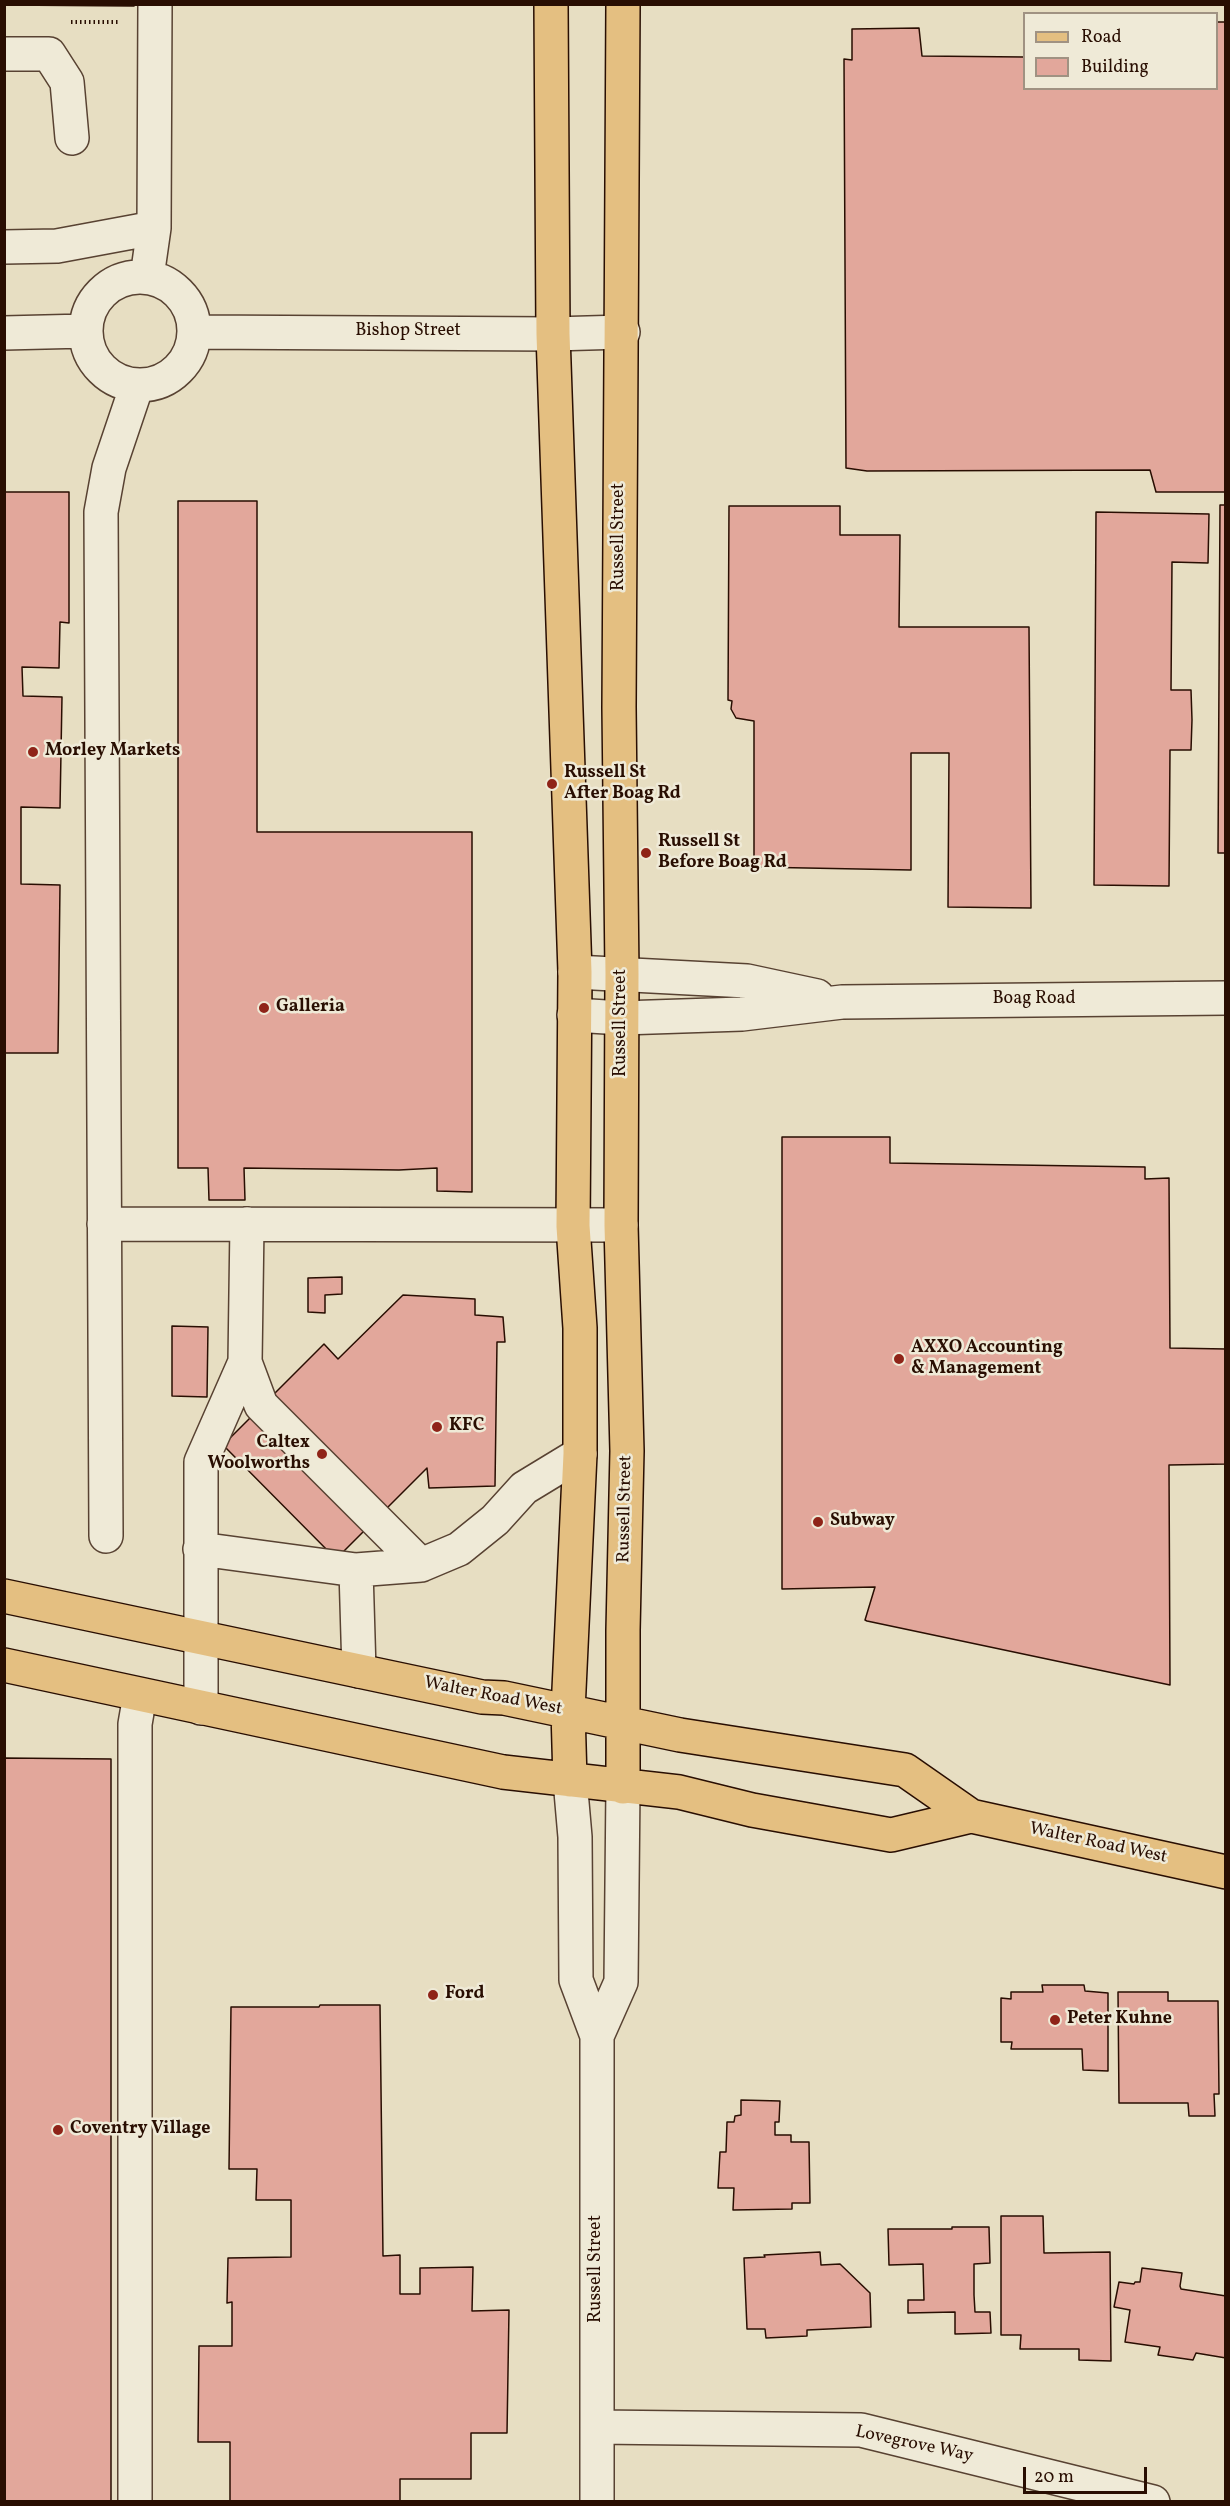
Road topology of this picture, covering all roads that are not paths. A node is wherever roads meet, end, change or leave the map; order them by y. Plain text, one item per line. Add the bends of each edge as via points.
1 (551, 4) edge
2 (623, 4) edge
3 (155, 13) edge
4 (4, 54) edge
5 (72, 138) dead end
6 (153, 228) junction
7 (4, 247) edge
8 (147, 277) junction
9 (86, 331) junction
10 (194, 332) junction
11 (623, 332) junction
12 (4, 333) edge
13 (553, 334) junction
14 (137, 385) junction
15 (575, 972) junction
16 (622, 974) junction
17 (1226, 998) edge
18 (842, 1002) junction
19 (574, 1015) junction
20 (622, 1018) junction
21 (104, 1224) junction
22 (247, 1224) junction
23 (621, 1225) junction
24 (573, 1226) junction
25 (245, 1362) junction
26 (580, 1454) junction
27 (106, 1536) dead end
28 (200, 1549) junction
29 (421, 1565) junction
30 (356, 1570) junction
31 (4, 1596) edge
32 (201, 1639) junction
33 (4, 1665) edge
34 (359, 1671) junction
35 (140, 1695) junction
36 (201, 1708) junction
37 (568, 1711) junction
38 (622, 1722) junction
39 (570, 1780) junction
40 (622, 1787) junction
41 (970, 1816) junction
42 (1226, 1872) edge
43 (597, 2036) junction
44 (597, 2427) junction
45 (135, 2502) edge
46 (597, 2502) edge
47 (1153, 2502) edge

1 - 13 main road, Russell Street
2 - 11 main road, Russell Street
3 - 6 street
4 - 5 street via 49,54 68,82
6 - 7 street via 57,246
6 - 8 street
8 - 9 street via 117,282 104,290 94,302
8 - 10 street via 176,290 186,302
9 - 12 street
9 - 14 street via 96,361 107,373
10 - 13 street, Bishop Street
10 - 14 street via 192,347 176,371 164,379
11 - 13 street, Bishop Street
11 - 16 main road, Russell Street
13 - 15 main road, Russell Street
14 - 21 street via 109,468 101,513
15 - 16 street, Boag Road
15 - 19 main road, Russell Street
16 - 18 street, Boag Road via 747,981
16 - 20 main road, Russell Street
17 - 18 street, Boag Road
18 - 20 street, Boag Road via 742,1014
19 - 20 street, Boag Road
19 - 24 main road, Russell Street
20 - 23 main road, Russell Street
21 - 22 street
21 - 27 street
22 - 24 street
22 - 25 street
23 - 24 street
23 - 38 main road, Russell Street via 627,1451
24 - 26 main road, Russell Street via 580,1328
25 - 28 street via 201,1462
25 - 29 street via 261,1405
26 - 29 street via 524,1488 495,1520 459,1549
26 - 37 main road, Russell Street
28 - 30 street
28 - 32 street
29 - 30 street
30 - 34 street
31 - 32 main road, Walter Road West
32 - 34 main road, Walter Road West
32 - 36 street
33 - 35 main road, Walter Road West
34 - 37 main road, Walter Road West
35 - 36 main road, Walter Road West
35 - 45 street via 135,1724
36 - 39 main road, Walter Road West via 503,1772
37 - 38 main road, Walter Road West
37 - 39 main road, Russell Street
38 - 40 main road, Russell Street
38 - 41 main road, Walter Road West via 680,1735 905,1770
39 - 40 main road, Walter Road West
39 - 43 street, Russell Street via 575,1837 576,1980
40 - 41 main road, Walter Road West via 679,1792 752,1810 891,1835
40 - 43 street, Russell Street via 621,1982
41 - 42 main road, Walter Road West
43 - 44 street, Russell Street
44 - 46 street, Russell Street
44 - 47 street, Lovegrove Way via 861,2430

